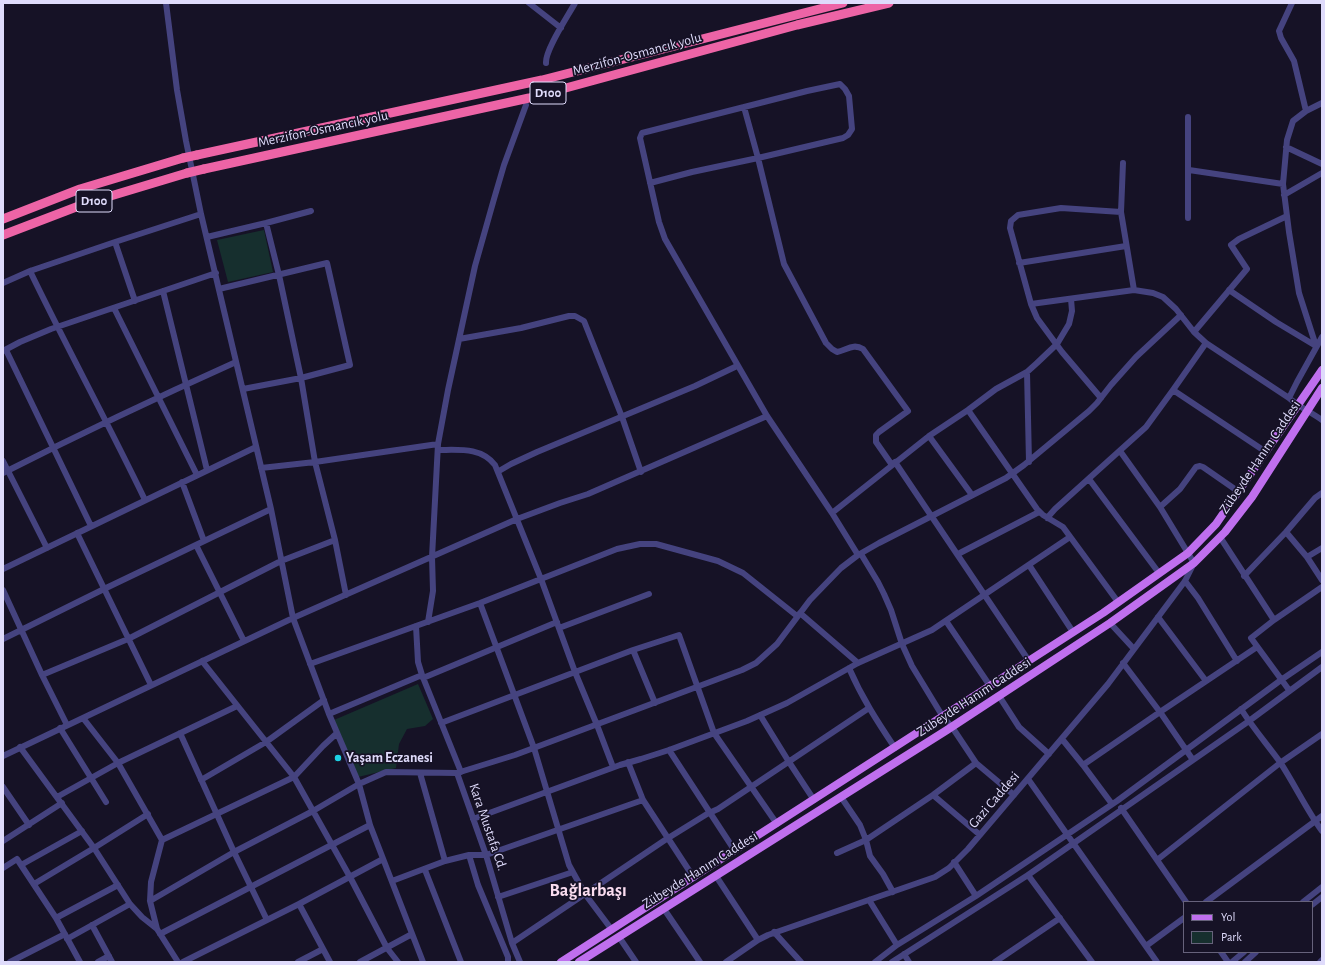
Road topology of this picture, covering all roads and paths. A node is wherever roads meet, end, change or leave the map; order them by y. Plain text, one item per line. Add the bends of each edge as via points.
1 (166, 3) edge
2 (529, 3) edge
3 (575, 3) edge
4 (843, 3) edge
5 (889, 3) edge
6 (1292, 3) edge
7 (561, 28) junction
8 (546, 63) dead end
9 (1322, 103) edge
10 (526, 105) dead end
11 (744, 106) junction
12 (1306, 111) junction
13 (1188, 117) dead end
14 (1286, 147) junction
15 (758, 158) junction
16 (1123, 163) dead end
17 (1322, 164) edge
18 (1188, 170) junction
19 (1322, 173) edge
20 (650, 183) junction
21 (1283, 184) junction
22 (1284, 195) junction
23 (311, 211) dead end
24 (1121, 212) junction
25 (201, 214) junction
26 (1287, 216) junction
27 (3, 218) edge
28 (1188, 218) dead end
29 (266, 223) junction
30 (3, 235) edge
31 (207, 237) junction
32 (115, 242) junction
33 (1126, 246) junction
34 (1019, 263) junction
35 (30, 271) junction
36 (216, 273) junction
37 (279, 274) junction
38 (3, 283) edge
39 (219, 289) junction
40 (1134, 290) junction
41 (1230, 290) junction
42 (163, 291) junction
43 (1071, 299) junction
44 (135, 301) junction
45 (1031, 304) junction
46 (114, 308) junction
47 (1181, 315) junction
48 (57, 328) junction
49 (1194, 332) junction
50 (1322, 337) edge
51 (459, 339) junction
52 (1206, 343) junction
53 (1057, 344) junction
54 (1316, 346) junction
55 (4, 350) edge
56 (236, 362) junction
57 (737, 366) junction
58 (1322, 370) edge
59 (1027, 372) junction
60 (301, 378) junction
61 (186, 384) junction
62 (1322, 388) edge
63 (243, 389) junction
64 (1173, 390) junction
65 (158, 397) junction
66 (1101, 398) junction
67 (1290, 398) junction
68 (1298, 406) junction
69 (1308, 409) junction
70 (968, 410) junction
71 (767, 416) junction
72 (622, 417) junction
73 (1322, 420) edge
74 (107, 422) junction
75 (929, 436) junction
76 (53, 447) junction
77 (256, 447) junction
78 (438, 447) junction
79 (1120, 451) junction
80 (1266, 452) junction
81 (3, 461) edge
82 (315, 462) junction
83 (1029, 462) junction
84 (893, 464) junction
85 (261, 468) junction
86 (207, 470) junction
87 (5, 471) edge
88 (499, 471) junction
89 (641, 472) junction
90 (1013, 474) junction
91 (196, 475) junction
92 (1088, 479) junction
93 (182, 482) junction
94 (1239, 492) junction
95 (1322, 493) edge
96 (972, 495) junction
97 (146, 500) junction
98 (1160, 507) junction
99 (271, 509) junction
100 (1039, 512) junction
101 (832, 513) junction
102 (932, 515) junction
103 (1047, 518) junction
104 (517, 519) junction
105 (91, 526) junction
106 (1286, 532) junction
107 (77, 533) junction
108 (1220, 537) junction
109 (1070, 538) junction
110 (335, 540) junction
111 (204, 541) junction
112 (196, 545) junction
113 (47, 548) junction
114 (1322, 548) edge
115 (1188, 553) junction
116 (859, 554) junction
117 (958, 554) junction
118 (432, 557) junction
119 (1307, 557) junction
120 (281, 561) junction
121 (1194, 563) junction
122 (1029, 565) junction
123 (3, 569) edge
124 (1159, 573) junction
125 (1244, 576) junction
126 (541, 579) junction
127 (1322, 580) edge
128 (1185, 581) junction
129 (1322, 587) edge
130 (104, 589) junction
131 (3, 590) edge
132 (219, 593) junction
133 (649, 594) dead end
134 (346, 595) junction
135 (986, 595) junction
136 (1118, 602) junction
137 (480, 603) junction
138 (798, 615) junction
139 (1158, 617) junction
140 (293, 618) junction
141 (1274, 620) junction
142 (946, 621) junction
143 (428, 622) junction
144 (1110, 623) junction
145 (558, 625) junction
146 (416, 626) junction
147 (21, 630) junction
148 (1074, 632) junction
149 (128, 638) junction
150 (3, 639) edge
151 (244, 641) junction
152 (902, 644) junction
153 (1257, 647) junction
154 (497, 648) junction
155 (1134, 649) junction
156 (633, 650) junction
157 (1322, 652) edge
158 (202, 661) junction
159 (1030, 661) junction
160 (1237, 661) junction
161 (858, 663) junction
162 (1123, 663) junction
163 (310, 664) junction
164 (1322, 667) edge
165 (849, 668) junction
166 (575, 672) junction
167 (42, 675) junction
168 (422, 676) junction
169 (1281, 680) junction
170 (1206, 681) junction
171 (151, 685) junction
172 (990, 686) junction
173 (697, 687) junction
174 (1289, 690) junction
175 (514, 694) junction
176 (999, 696) junction
177 (324, 700) junction
178 (655, 703) junction
179 (237, 706) junction
180 (869, 708) junction
181 (1241, 709) junction
182 (1160, 712) junction
183 (329, 714) junction
184 (760, 715) junction
185 (943, 717) junction
186 (83, 718) junction
187 (1249, 721) junction
188 (441, 723) junction
189 (67, 725) junction
190 (597, 725) junction
191 (952, 727) junction
192 (60, 728) junction
193 (180, 733) junction
194 (336, 733) junction
195 (714, 733) junction
196 (1322, 734) edge
197 (1062, 739) junction
198 (266, 742) junction
199 (20, 748) junction
200 (534, 748) junction
201 (895, 748) junction
202 (669, 750) junction
203 (1186, 750) junction
204 (1049, 754) junction
205 (3, 756) edge
206 (1193, 760) junction
207 (628, 762) junction
208 (789, 762) junction
209 (1280, 762) junction
210 (118, 763) junction
211 (976, 763) junction
212 (1083, 765) junction
213 (613, 767) junction
214 (420, 772) junction
215 (459, 773) junction
216 (294, 777) junction
217 (91, 778) junction
218 (1028, 779) junction
219 (200, 780) junction
220 (358, 784) junction
221 (3, 787) edge
222 (750, 787) junction
223 (548, 791) junction
224 (933, 795) junction
225 (1014, 795) junction
226 (57, 797) junction
227 (841, 797) junction
228 (643, 800) junction
229 (814, 800) junction
230 (106, 802) dead end
231 (62, 803) junction
232 (1115, 803) junction
233 (1123, 810) junction
234 (313, 811) junction
235 (710, 813) junction
236 (148, 814) junction
237 (216, 815) junction
238 (1322, 816) edge
239 (473, 819) junction
240 (1315, 822) junction
241 (777, 824) junction
242 (28, 825) junction
243 (370, 825) junction
244 (559, 829) junction
245 (82, 831) junction
246 (1322, 831) edge
247 (980, 835) junction
248 (1067, 836) junction
249 (667, 839) junction
250 (162, 840) junction
251 (866, 840) junction
252 (3, 841) edge
253 (1074, 843) junction
254 (332, 844) junction
255 (94, 848) junction
256 (735, 851) junction
257 (234, 852) junction
258 (837, 853) dead end
259 (469, 855) junction
260 (486, 855) junction
261 (383, 859) junction
262 (1157, 860) junction
263 (445, 861) junction
264 (954, 862) junction
265 (21, 865) junction
266 (3, 868) edge
267 (425, 870) junction
268 (573, 872) junction
269 (1028, 875) junction
270 (716, 876) junction
271 (350, 877) junction
272 (694, 878) junction
273 (392, 881) junction
274 (34, 884) junction
275 (118, 885) junction
276 (250, 887) junction
277 (1322, 887) edge
278 (893, 892) junction
279 (585, 894) junction
280 (976, 896) junction
281 (498, 897) junction
282 (1322, 897) edge
283 (868, 900) junction
284 (150, 901) junction
285 (1185, 901) edge
286 (1207, 901) edge
287 (1304, 901) edge
288 (130, 904) junction
289 (299, 904) junction
290 (1313, 904) edge
291 (664, 909) junction
292 (56, 918) junction
293 (1060, 918) junction
294 (1183, 919) edge
295 (267, 920) junction
296 (92, 925) junction
297 (612, 930) junction
298 (158, 931) junction
299 (774, 932) junction
300 (412, 934) junction
301 (66, 936) junction
302 (619, 937) junction
303 (758, 940) junction
304 (512, 943) junction
305 (897, 946) junction
306 (1146, 946) junction
307 (387, 948) junction
308 (323, 949) junction
309 (1222, 953) edge
310 (1243, 953) edge
311 (1255, 953) edge
312 (904, 954) junction
313 (110, 959) edge
314 (798, 961) edge
315 (10, 962) edge
316 (80, 962) edge
317 (98, 962) edge
318 (178, 962) edge
319 (183, 962) edge
320 (298, 962) edge
321 (330, 962) edge
322 (360, 962) edge
323 (398, 962) edge
324 (423, 962) edge
325 (461, 962) edge
326 (508, 962) edge
327 (520, 962) edge
328 (561, 962) edge
329 (579, 962) edge
330 (636, 962) edge
331 (700, 962) edge
332 (726, 962) edge
333 (875, 962) edge
334 (892, 962) edge
335 (909, 962) edge
336 (995, 962) edge
337 (1090, 962) edge
338 (1157, 962) edge
339 (1228, 962) edge
340 (1232, 962) edge
341 (1245, 962) edge

1 - 25 street via 177,90
2 - 7 street
3 - 7 street
4 - 27 highway, Merzifon-Osmancık yolu / D100, bridge via 542,80 197,154 80,189
5 - 30 highway, Merzifon-Osmancık yolu / D100, bridge via 789,27 529,98 187,173 84,204
6 - 12 street via 1279,31 1294,61
7 - 8 street via 547,55
9 - 12 street
10 - 51 street via 494,199
11 - 15 street
11 - 15 street via 840,84 849,96 852,129 848,136
11 - 20 street via 642,132 640,138
12 - 14 street via 1293,121
13 - 18 street
14 - 17 street
14 - 21 street
15 - 20 street
15 - 84 street via 784,264 826,342 837,352 852,346 863,349 908,411 876,435 876,442
16 - 24 street
18 - 21 street
18 - 28 street
19 - 22 street
20 - 57 street via 665,239
21 - 22 street
22 - 26 street
23 - 29 street
24 - 33 street
24 - 34 street via 1061,208 1015,217 1010,226
25 - 31 street
25 - 32 street
26 - 41 street via 1231,244 1247,269
26 - 54 street via 1299,293
29 - 31 street
29 - 37 street
31 - 36 street
32 - 35 street
32 - 44 street
33 - 34 street
33 - 40 street
34 - 45 street
35 - 38 street
35 - 48 street
36 - 39 street
36 - 42 street
37 - 39 street
37 - 60 street
37 - 60 street via 327,263 350,365
39 - 56 street
40 - 43 street
40 - 47 street via 1158,294
41 - 49 street
41 - 54 street
42 - 44 street
42 - 61 street
43 - 45 street
43 - 53 street via 1072,317
44 - 46 street
45 - 53 street via 1037,318
46 - 48 street
46 - 65 street
47 - 49 street
47 - 66 street via 1136,357
48 - 55 street
48 - 74 street
49 - 52 street
50 - 54 street
51 - 72 street via 569,316 580,318 584,321
51 - 78 street
52 - 64 street
52 - 67 street
53 - 59 street
53 - 66 street
54 - 67 street
55 - 76 street
56 - 61 street
56 - 63 street
57 - 71 street
57 - 72 street
58 - 68 main road
59 - 70 street via 996,389
59 - 83 street
60 - 63 street
60 - 82 street
61 - 65 street
61 - 86 street
62 - 69 main road, Zübeyde Hanım Caddesi
63 - 77 street
64 - 79 street via 1146,427
64 - 80 street
65 - 74 street
65 - 91 street
66 - 83 street via 1090,411
67 - 68 street
68 - 69 street
68 - 80 main road
69 - 73 street
69 - 108 main road, Zübeyde Hanım Caddesi via 1252,497
70 - 75 street
70 - 90 street
71 - 89 street
71 - 101 street
72 - 88 street via 537,452
72 - 89 street
74 - 76 street
74 - 97 street
75 - 84 street
75 - 96 street
76 - 87 street
76 - 105 street
77 - 85 street
77 - 86 street
78 - 82 street
78 - 88 street via 482,453
78 - 118 street
79 - 92 street
79 - 98 street
80 - 94 main road
81 - 87 street
82 - 85 street
82 - 110 street
83 - 90 street
84 - 101 street
84 - 102 street
85 - 99 street
86 - 91 street
87 - 113 street
88 - 104 street
89 - 104 street
90 - 96 street
90 - 100 street
91 - 93 street
92 - 103 street
92 - 124 street
93 - 97 street
93 - 111 street
94 - 98 street via 1200,466 1196,467 1175,495
94 - 115 main road via 1216,524
95 - 106 street
96 - 102 street
97 - 105 street
98 - 115 street
99 - 111 street
99 - 120 street
100 - 103 street
100 - 117 street
101 - 116 street
102 - 116 street
102 - 117 street
103 - 109 street via 1063,527
104 - 118 street
104 - 126 street
105 - 107 street
106 - 119 street
106 - 125 street
107 - 113 street
107 - 130 street
108 - 121 main road, Zübeyde Hanım Caddesi
108 - 125 street
109 - 122 street
109 - 136 street
110 - 120 street
110 - 134 street
111 - 112 street
112 - 130 street
112 - 132 street
113 - 123 street
114 - 119 street
115 - 121 street
115 - 124 main road
116 - 138 street via 841,568
116 - 152 street via 884,594
117 - 135 street
118 - 134 street
118 - 143 street via 433,591
119 - 127 street
120 - 132 street
120 - 140 street
121 - 128 street, Gazi Caddesi
121 - 144 main road, Zübeyde Hanım Caddesi
122 - 135 street
122 - 148 street
124 - 136 main road
125 - 141 street
126 - 137 street
126 - 138 street via 624,547 656,544 735,568
126 - 145 street
128 - 139 street, Gazi Caddesi
128 - 160 street
129 - 141 street
130 - 147 street
130 - 149 street
131 - 147 street
132 - 149 street
132 - 151 street
133 - 145 street
134 - 140 street
135 - 142 street
135 - 159 street
136 - 148 main road
137 - 143 street
137 - 154 street
138 - 161 street
138 - 173 street via 777,644 756,663
139 - 155 street, Gazi Caddesi
139 - 170 street
140 - 151 street
140 - 163 street
141 - 153 street via 1251,638
142 - 152 street
142 - 172 street
143 - 146 street
144 - 155 street
144 - 176 main road, Zübeyde Hanım Caddesi
145 - 154 street
145 - 166 street
146 - 163 street
146 - 168 street via 418,662
147 - 150 street
147 - 167 street
148 - 159 main road
149 - 167 street
149 - 171 street
151 - 158 street
152 - 161 street
152 - 185 street via 912,666
153 - 160 street
153 - 169 street
154 - 168 street
154 - 175 street
155 - 162 street, Gazi Caddesi
156 - 166 street
156 - 173 street via 679,635
156 - 178 street
157 - 169 street
158 - 171 street
158 - 179 street
159 - 172 main road
160 - 170 street
161 - 165 street
162 - 182 street
162 - 197 street, Gazi Caddesi
163 - 177 street
164 - 174 street
165 - 180 street
165 - 184 street
166 - 175 street
166 - 190 street
167 - 189 street
168 - 183 street
168 - 188 street
169 - 174 street
169 - 181 street
170 - 182 street
171 - 186 street
172 - 185 main road
173 - 178 street
173 - 195 street
174 - 187 street
175 - 188 street
175 - 200 street
176 - 191 main road, Zübeyde Hanım Caddesi
176 - 204 street via 1019,727
177 - 183 street
177 - 198 street
178 - 190 street
179 - 193 street
179 - 198 street
180 - 201 street
180 - 208 street
181 - 187 street
181 - 203 street
182 - 203 street
182 - 212 street
183 - 194 street
184 - 195 street
184 - 208 street
185 - 191 street
185 - 201 main road
186 - 189 street
186 - 210 street
187 - 206 street
187 - 209 street
188 - 215 street
189 - 192 street
190 - 200 street
190 - 213 street
191 - 211 street
191 - 227 main road, Zübeyde Hanım Caddesi
192 - 199 street
192 - 217 street
193 - 210 street
193 - 219 street
194 - 216 street
194 - 220 street
195 - 202 street
195 - 222 street
196 - 209 street
197 - 204 street, Gazi Caddesi
197 - 212 street
198 - 216 street
198 - 219 street
199 - 205 street
199 - 226 street
200 - 215 street
200 - 223 street
201 - 229 main road
202 - 207 street
202 - 235 street
203 - 206 street
203 - 232 street
204 - 218 street, Gazi Caddesi
206 - 233 street
207 - 213 street
207 - 228 street
208 - 222 street
208 - 229 street
209 - 240 street
209 - 262 street
210 - 217 street
210 - 236 street
211 - 224 street
211 - 225 street
212 - 232 street
213 - 223 street
214 - 215 street, Kara Mustafa Cd.
214 - 220 street, Kara Mustafa Cd. via 386,772
214 - 263 street
215 - 239 street, Kara Mustafa Cd.
216 - 234 street
216 - 237 street
217 - 226 street
217 - 230 street
218 - 225 street, Gazi Caddesi
218 - 248 street
219 - 237 street
220 - 234 street, Kara Mustafa Cd.
220 - 243 street
221 - 242 street
222 - 235 street
222 - 241 street
223 - 239 street
223 - 244 street
224 - 247 street
224 - 251 street
225 - 247 street, Gazi Caddesi
226 - 231 street
227 - 251 street via 860,825
227 - 270 main road, Zübeyde Hanım Caddesi
228 - 244 street
228 - 249 street
229 - 241 main road
231 - 242 street
231 - 245 street
232 - 233 street
232 - 248 street
233 - 253 street
233 - 262 street
234 - 254 street
234 - 257 street, Kara Mustafa Cd.
235 - 249 street
235 - 256 street
236 - 250 street
236 - 255 street
237 - 250 street
237 - 257 street
238 - 240 street
239 - 260 street, Kara Mustafa Cd.
240 - 246 street
240 - 286 street
241 - 256 main road
242 - 252 street
243 - 254 street
243 - 261 street
244 - 260 street
244 - 268 street
245 - 255 street
245 - 265 street
247 - 264 street, Gazi Caddesi
248 - 253 street
248 - 280 street
249 - 272 street
249 - 279 street
250 - 284 street via 151,882
251 - 258 street
251 - 278 street via 870,856
253 - 269 street
253 - 306 street
254 - 271 street
254 - 276 street
255 - 274 street
255 - 275 street
256 - 272 main road
257 - 276 street
257 - 284 street, Kara Mustafa Cd.
259 - 260 street
259 - 263 street
259 - 326 street
260 - 281 street, Kara Mustafa Cd.
261 - 271 street
261 - 273 street
262 - 285 street
263 - 267 street
264 - 278 street, Gazi Caddesi via 935,878
264 - 280 street
265 - 266 street via 17,859
265 - 274 street
267 - 273 street
267 - 325 street
268 - 279 street
268 - 281 street
269 - 293 street
269 - 312 street
270 - 291 main road, Zübeyde Hanım Caddesi
270 - 303 street
271 - 289 street
271 - 307 street
272 - 297 main road
273 - 300 street
274 - 292 street
275 - 288 street
275 - 292 street
276 - 295 street
276 - 298 street
277 - 287 street
278 - 283 street, Gazi Caddesi
279 - 297 street
279 - 304 street
280 - 305 street
281 - 304 street, Kara Mustafa Cd.
282 - 290 street
283 - 299 street, Gazi Caddesi
283 - 305 street
284 - 298 street
288 - 296 street
288 - 298 street
289 - 295 street
289 - 308 street
291 - 302 main road, Zübeyde Hanım Caddesi
291 - 331 street
292 - 301 street
293 - 336 street
293 - 337 street
294 - 306 street
295 - 319 street
296 - 301 street
296 - 313 street
297 - 328 main road
298 - 318 street
299 - 303 street, Gazi Caddesi
299 - 314 street
300 - 307 street
300 - 324 street
301 - 315 street
301 - 316 street
302 - 329 main road, Zübeyde Hanım Caddesi
302 - 330 street
303 - 332 street, Gazi Caddesi
304 - 327 street, Kara Mustafa Cd.
305 - 333 street
306 - 338 street
307 - 322 street
307 - 323 street
308 - 320 street
308 - 321 street
309 - 339 street
310 - 340 street
311 - 341 street
312 - 334 street
312 - 335 street
313 - 317 street

